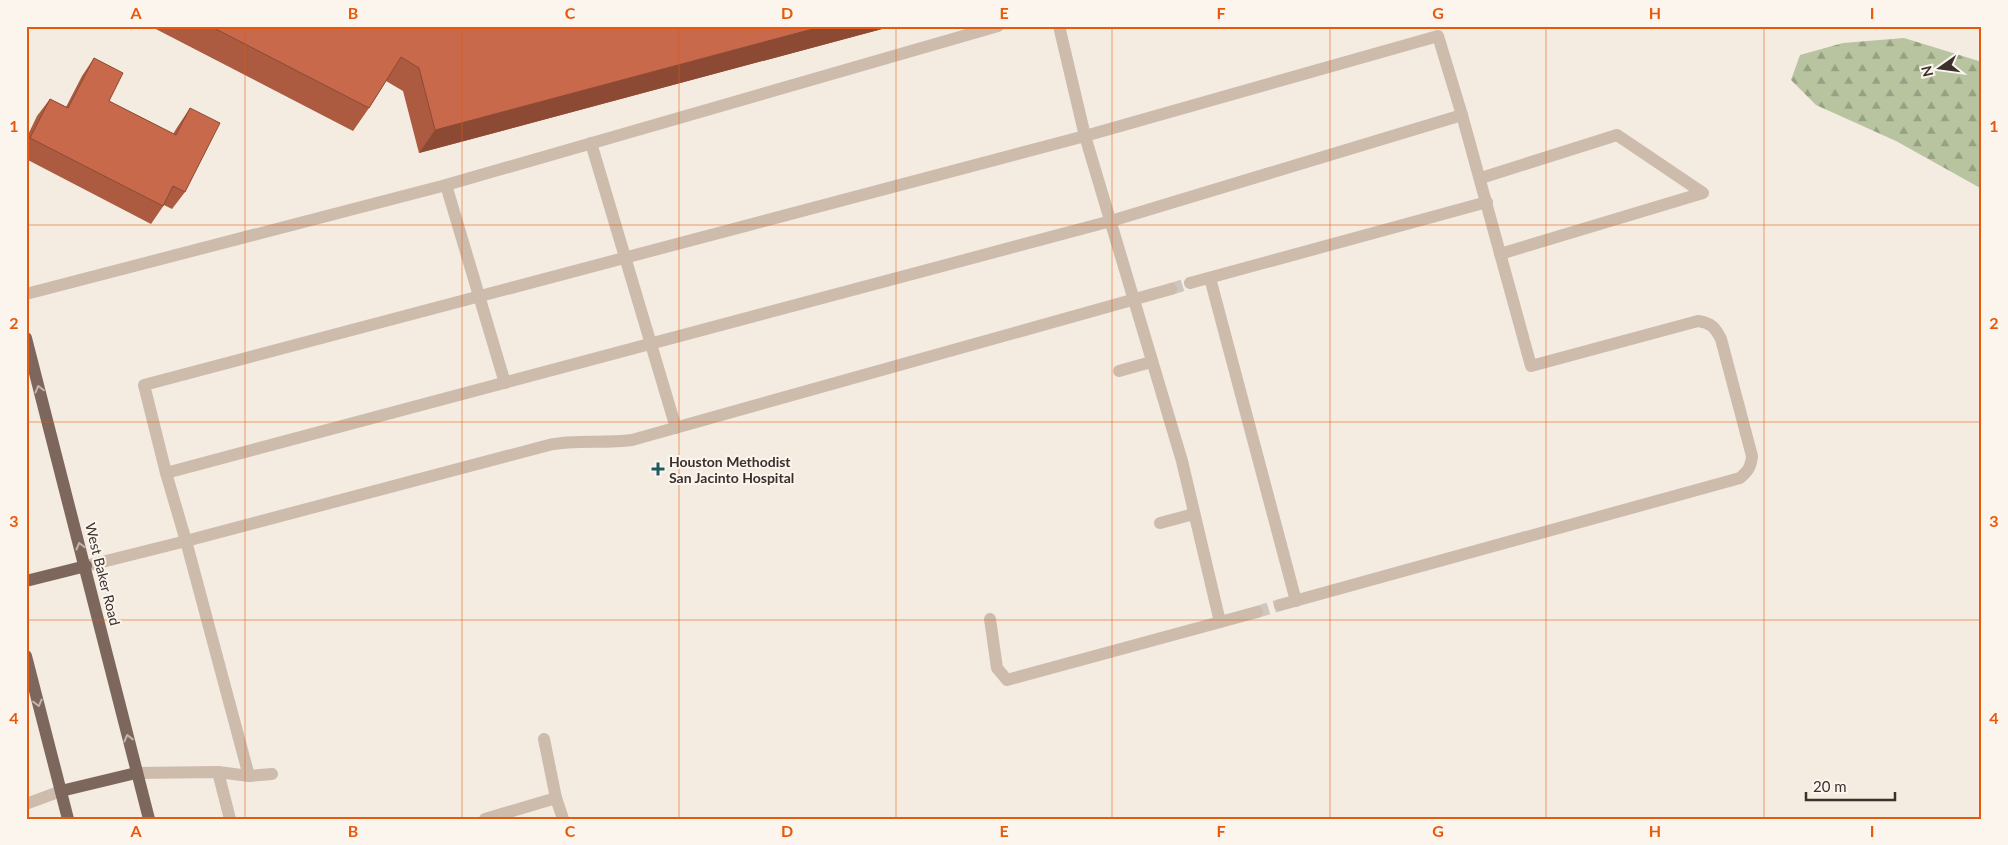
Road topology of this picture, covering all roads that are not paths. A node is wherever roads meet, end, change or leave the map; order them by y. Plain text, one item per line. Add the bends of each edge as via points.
1 (998, 26) edge
2 (1059, 26) edge
3 (1437, 31) edge
4 (1462, 115) junction
5 (1085, 136) junction
6 (591, 143) junction
7 (1480, 178) junction
8 (446, 185) junction
9 (1486, 202) junction
10 (1110, 221) junction
11 (1500, 254) junction
12 (625, 258) junction
13 (1210, 278) junction
14 (1190, 283) tunnel mouth
15 (1171, 289) tunnel mouth
16 (26, 294) edge
17 (479, 296) junction
18 (1132, 300) junction
19 (26, 338) edge
20 (650, 344) junction
21 (1151, 362) junction
22 (1119, 371) dead end
23 (504, 383) junction
24 (676, 428) junction
25 (166, 473) junction
26 (1194, 514) junction
27 (1160, 522) dead end
28 (186, 541) junction
29 (86, 566) junction
30 (26, 581) edge
31 (1296, 601) junction
32 (1280, 605) tunnel mouth
33 (1257, 612) tunnel mouth
34 (990, 619) dead end
35 (1220, 622) junction
36 (26, 656) edge
37 (544, 739) dead end
38 (218, 772) junction
39 (136, 773) junction
40 (272, 774) dead end
41 (249, 776) junction
42 (61, 791) junction
43 (556, 798) junction
44 (26, 804) edge
45 (68, 819) edge
46 (149, 819) edge
47 (230, 819) edge
48 (485, 819) edge
49 (563, 819) edge

1 - 6 lane
2 - 5 lane
3 - 4 lane
3 - 5 lane
4 - 7 lane
4 - 10 lane
5 - 10 lane
5 - 12 lane
6 - 8 lane
6 - 12 lane
7 - 9 lane
7 - 11 lane via 1617,135 1703,193
8 - 16 lane
8 - 17 lane
9 - 11 lane
9 - 13 lane
10 - 18 lane
10 - 20 lane
11 - 31 lane via 1531,366 1698,321 1709,322 1716,328 1752,456 1748,472 1740,478
12 - 17 lane
12 - 20 lane
13 - 14 lane
13 - 31 lane
15 - 18 lane
17 - 23 lane
17 - 25 lane via 144,385
18 - 21 lane
18 - 24 lane
29 -> 19 main road, West Baker Road
20 - 23 lane
20 - 24 lane
21 - 22 lane
21 - 26 lane via 1182,461
23 - 25 lane
24 - 28 lane via 610,443 582,441 549,445
25 - 28 lane
26 - 27 lane
26 - 35 lane
28 - 29 lane
28 - 41 lane
29 - 30 main road
39 -> 29 main road, West Baker Road
31 - 32 lane
33 - 35 lane
34 - 35 lane via 997,668 1007,680
36 -> 42 main road
37 - 43 lane
38 - 39 lane
38 - 41 lane
38 - 47 lane
39 - 42 main road
39 - 46 main road, West Baker Road
40 - 41 lane
42 - 44 lane
42 - 45 main road
43 - 48 lane
43 - 49 lane

